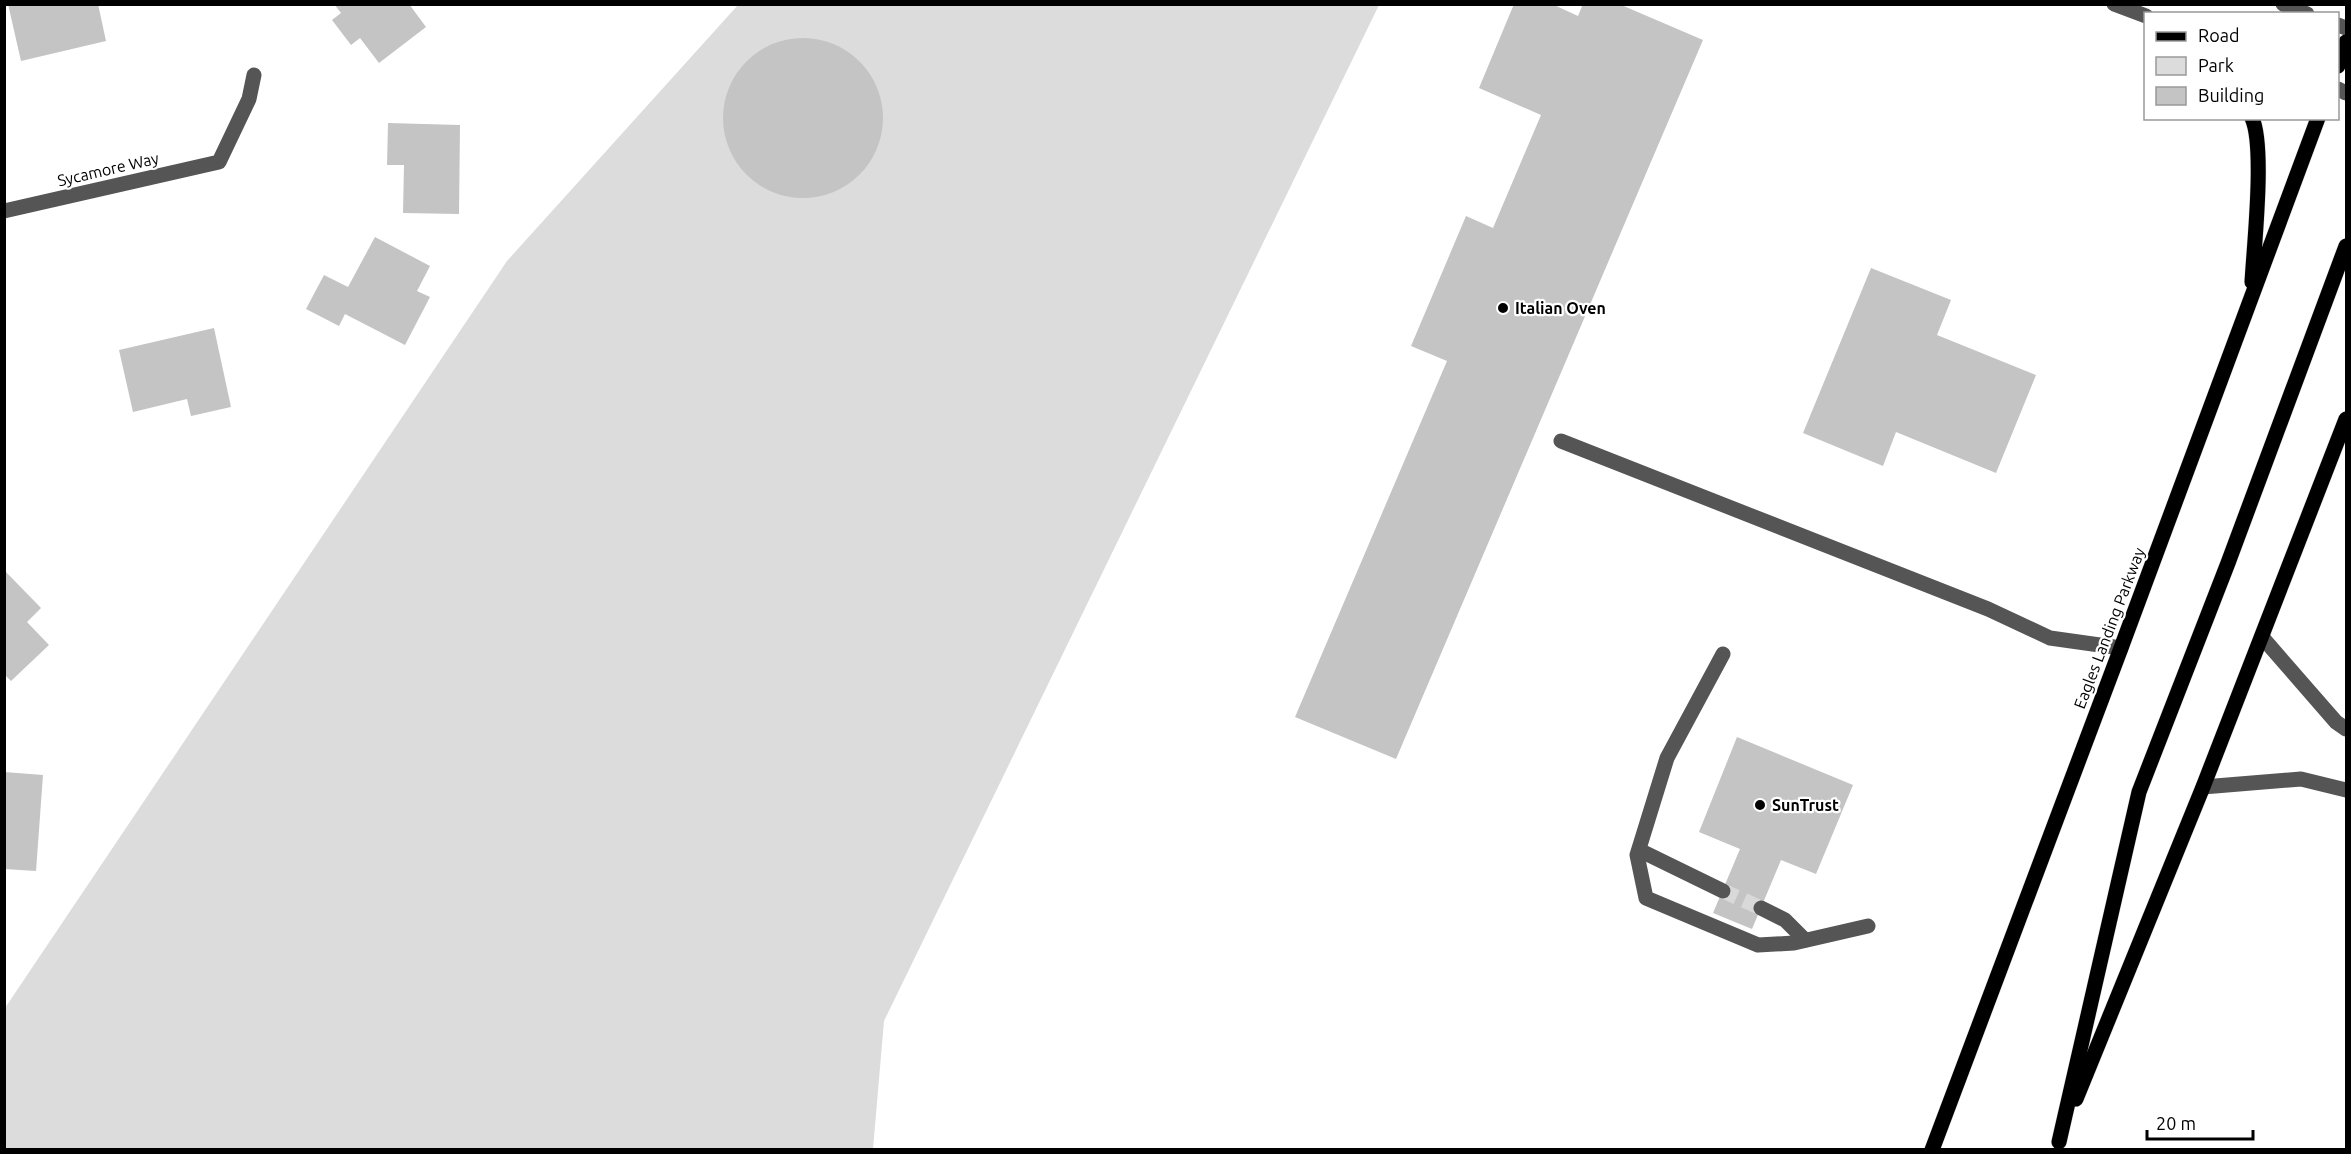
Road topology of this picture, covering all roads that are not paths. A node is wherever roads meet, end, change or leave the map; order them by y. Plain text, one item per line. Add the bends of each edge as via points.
1 (2114, 4) edge
2 (2283, 4) edge
3 (2302, 12) edge
4 (2144, 16) edge
5 (2346, 42) edge
6 (2339, 61) edge
7 (254, 75) dead end
8 (2253, 120) edge
9 (2317, 120) edge
10 (4, 211) edge
11 (2346, 246) edge
12 (2252, 298) junction
13 (2346, 419) edge
14 (2346, 439) edge
15 (1561, 441) dead end
16 (2321, 488) junction
17 (2262, 637) junction
18 (2121, 648) junction
19 (1723, 654) dead end
20 (2346, 729) edge
21 (2203, 787) junction
22 (2346, 790) edge
23 (1639, 850) junction
24 (1722, 891) tunnel mouth
25 (1761, 908) tunnel mouth
26 (1868, 926) dead end
27 (1805, 940) junction
28 (2057, 1146) edge
29 (1932, 1149) edge

1 - 4 street
2 - 3 street
5 - 6 main road
7 - 10 street, Sycamore Way via 249,99 219,162
8 - 12 main road via 2257,129 2257,172
9 - 12 main road, Eagles Landing Parkway
11 - 28 main road via 2139,792
12 - 18 main road, Eagles Landing Parkway
13 - 16 main road
14 - 16 main road
15 - 18 street via 1988,609 2049,638
16 - 17 main road
17 - 20 street
17 - 21 main road
18 - 29 main road, Eagles Landing Parkway
19 - 23 street via 1667,758
21 - 22 street via 2301,779
21 - 28 main road
23 - 24 street
23 - 27 street via 1646,898 1758,945
25 - 27 street via 1785,920
26 - 27 street

